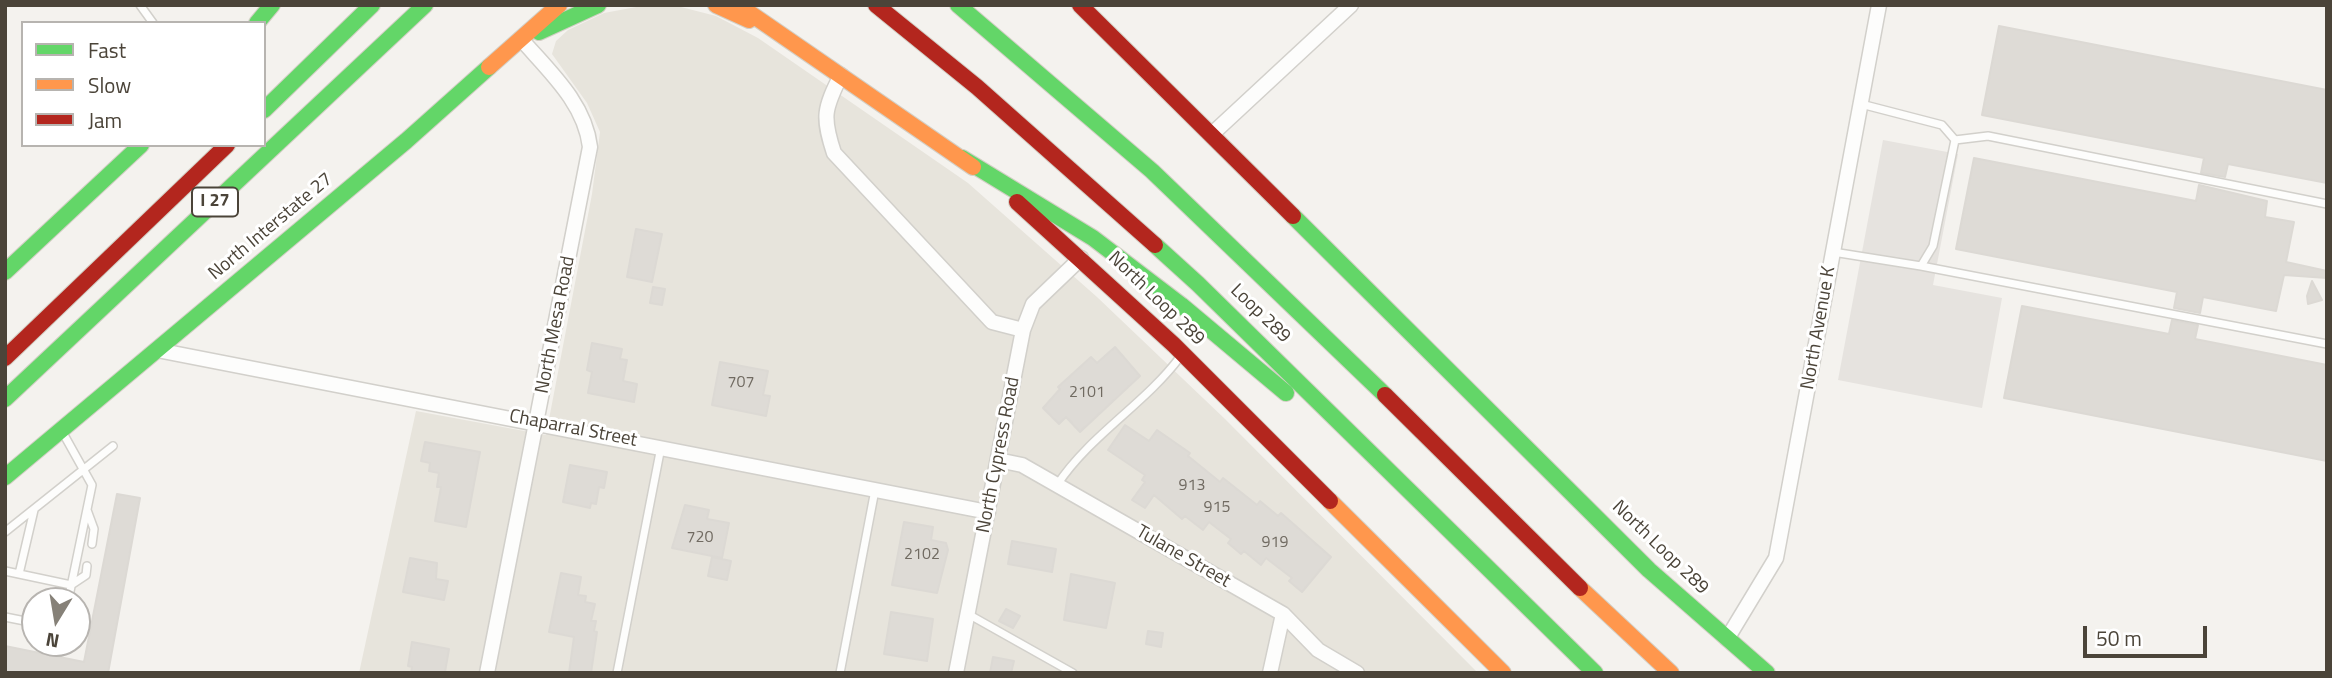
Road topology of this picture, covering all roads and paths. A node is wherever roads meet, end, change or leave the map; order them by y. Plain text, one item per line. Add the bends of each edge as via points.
1 (140, 5) edge
2 (272, 5) edge
3 (372, 5) edge
4 (425, 5) edge
5 (559, 5) edge
6 (598, 5) edge
7 (716, 5) edge
8 (738, 5) edge
9 (876, 5) edge
10 (958, 5) edge
11 (1080, 5) edge
12 (1351, 5) edge
13 (1879, 5) edge
14 (152, 21) edge
15 (259, 21) edge
16 (779, 33) junction
17 (521, 40) junction
18 (841, 75) junction
19 (1860, 104) junction
20 (266, 108) edge
21 (1211, 135) junction
22 (1955, 140) junction
23 (139, 147) edge
24 (226, 147) edge
25 (962, 158) junction
26 (2327, 204) edge
27 (1833, 252) junction
28 (1081, 258) junction
29 (108, 261) junction
30 (1922, 265) junction
31 (5, 272) edge
32 (1023, 330) junction
33 (5, 343) edge
34 (2327, 344) edge
35 (157, 350) junction
36 (1182, 354) junction
37 (5, 358) edge
38 (5, 399) edge
39 (537, 422) junction
40 (61, 430) junction
41 (113, 446) dead end
42 (661, 447) junction
43 (998, 460) junction
44 (85, 468) junction
45 (5, 477) edge
46 (1057, 485) junction
47 (875, 489) junction
48 (34, 509) junction
49 (87, 510) junction
50 (989, 512) junction
51 (1435, 519) junction
52 (5, 532) edge
53 (92, 544) dead end
54 (87, 566) dead end
55 (5, 571) edge
56 (19, 574) junction
57 (71, 586) junction
58 (968, 614) junction
59 (1283, 614) junction
60 (1727, 639) junction
61 (487, 673) edge
62 (617, 673) edge
63 (840, 673) edge
64 (956, 673) edge
65 (1073, 673) edge
66 (1270, 673) edge
67 (1357, 673) edge
68 (1503, 673) edge
69 (1595, 673) edge
70 (1671, 673) edge
71 (1767, 673) edge

1 - 14 lane
2 - 15 main road
3 - 20 main road
4 - 38 main road, I 27
5 - 17 main road, North Interstate 27
6 - 17 main road
7 - 16 main road
8 - 16 main road, North Loop 289
9 - 51 main road, Loop 289 via 998,105 1198,284
10 - 70 main road, Loop 289 via 1187,203
11 - 21 main road, North Loop 289
12 - 21 street
13 - 19 street, North Avenue K
16 - 18 main road, North Loop 289
17 - 35 main road, North Interstate 27
17 - 39 street, North Mesa Road via 578,107 590,147
18 - 25 main road, North Loop 289
18 - 32 street via 829,100 825,125 834,153 992,322
19 - 22 lane via 1942,125
19 - 27 street, North Avenue K
21 - 60 main road, North Loop 289 via 1649,570
22 - 26 lane via 1988,136
22 - 30 lane via 1933,246
23 - 31 main road
24 - 29 main road, I 27
25 - 28 main road, North Loop 289
25 - 51 main road via 1115,255 1265,374 1338,442
27 - 30 lane
27 - 60 street, North Avenue K via 1776,558
28 - 32 street, North Cypress Road via 1033,304
28 - 36 main road, North Loop 289
29 - 33 main road
29 - 37 main road, I 27
30 - 34 lane
32 - 43 street, North Cypress Road
35 - 39 street, Chaparral Street
35 - 40 main road, North Interstate 27
36 - 46 lane via 1165,377 1120,415
36 - 68 main road, North Loop 289
39 - 42 street, Chaparral Street
39 - 61 street, North Mesa Road
40 - 44 lane
40 - 45 main road, North Interstate 27
41 - 44 lane
42 - 47 street, Chaparral Street
42 - 62 lane
43 - 46 street, Tulane Street via 1022,465
43 - 50 street, North Cypress Road
44 - 48 lane
44 - 49 lane via 92,485
46 - 59 street, Tulane Street
47 - 50 street, Chaparral Street
47 - 63 lane
48 - 52 lane
48 - 56 lane
49 - 53 lane via 94,529
49 - 57 lane
50 - 58 street, North Cypress Road
51 - 69 main road, Loop 289
54 - 57 lane via 86,575
55 - 56 lane
56 - 57 lane
58 - 64 street, North Cypress Road
58 - 65 lane
59 - 66 street
59 - 67 street, Tulane Street via 1318,650
60 - 71 main road, North Loop 289

